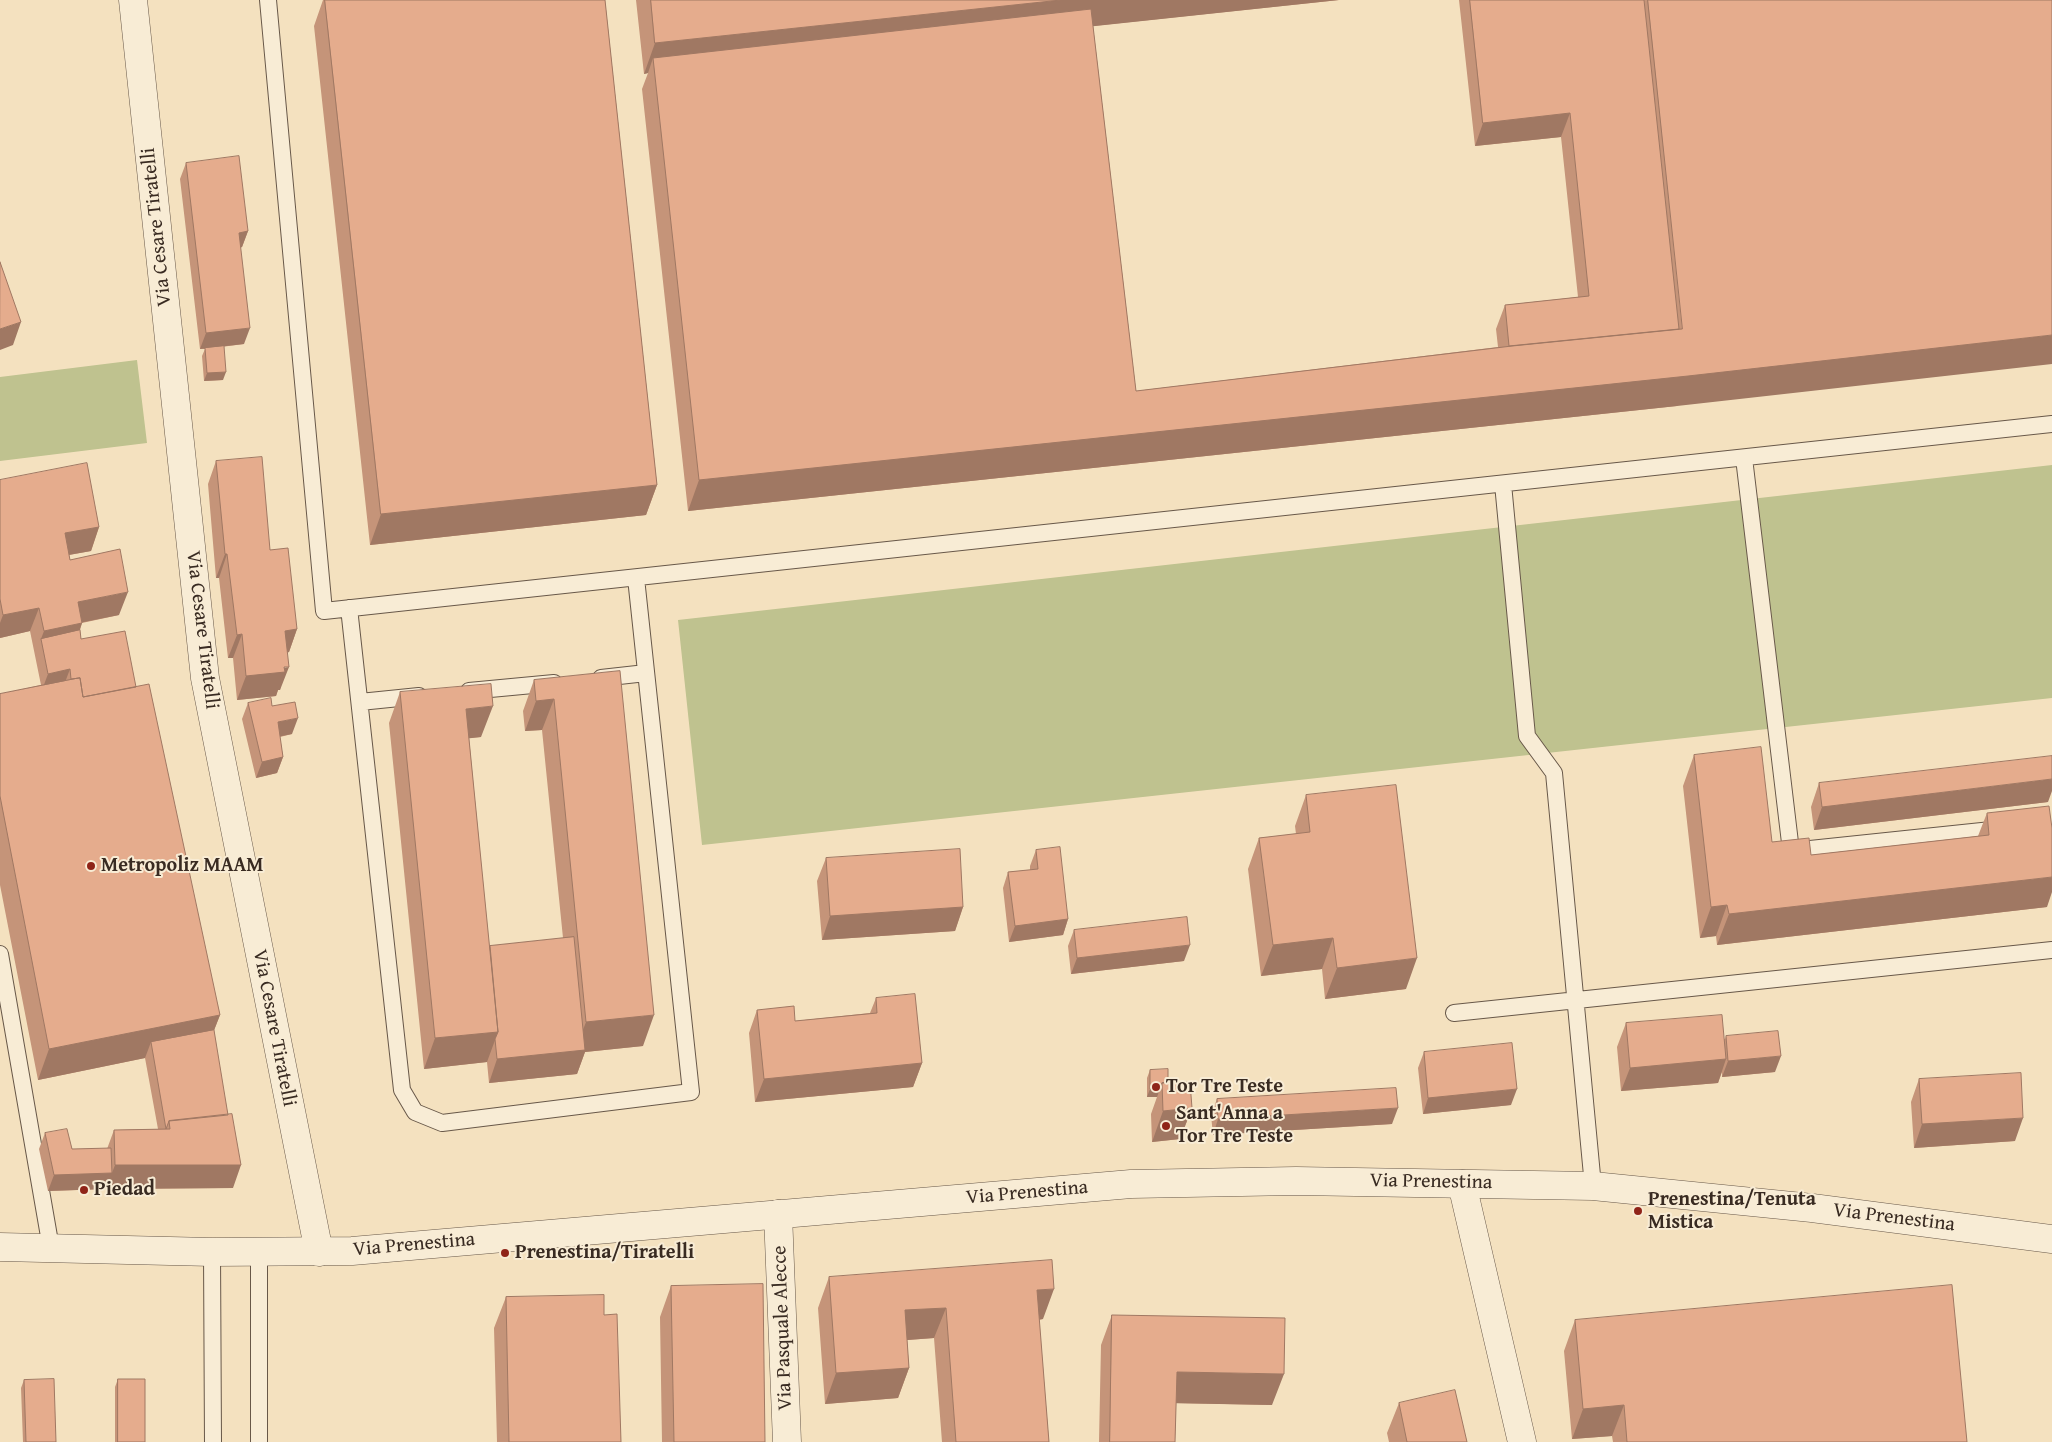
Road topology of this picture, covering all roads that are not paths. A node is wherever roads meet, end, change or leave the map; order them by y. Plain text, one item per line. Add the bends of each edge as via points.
1 (133, 0) edge
2 (268, 0) edge
3 (2052, 424) edge
4 (1744, 458) junction
5 (1503, 484) junction
6 (636, 578) junction
7 (349, 608) junction
8 (646, 674) junction
9 (587, 679) edge
10 (567, 681) edge
11 (360, 702) junction
12 (2013, 828) edge
13 (2052, 950) edge
14 (0, 954) edge
15 (1575, 1000) junction
16 (1454, 1013) dead end
17 (1462, 1184) junction
18 (1593, 1186) junction
19 (778, 1214) junction
20 (2052, 1239) edge
21 (0, 1247) edge
22 (50, 1248) junction
23 (212, 1252) junction
24 (259, 1252) junction
25 (319, 1252) junction
26 (213, 1442) edge
27 (259, 1442) edge
28 (787, 1442) edge
29 (1522, 1442) edge

1 - 25 street, Via Cesare Tiratelli via 205,678
2 - 7 lane via 324,611
3 - 4 lane
4 - 5 lane
4 - 12 lane via 1791,851
5 - 6 lane
5 - 15 lane via 1527,736 1554,773
6 - 7 lane
6 - 8 lane
7 - 11 lane
8 - 9 lane
8 - 11 lane via 690,1092 442,1123 414,1112 402,1090
10 - 11 lane
13 - 15 lane
14 - 22 lane
15 - 16 lane
15 - 18 lane
17 - 18 street, Via Prenestina
17 - 19 street, Via Prenestina via 1296,1180 1131,1184
17 - 29 street
18 - 20 street, Via Prenestina via 1802,1207
19 - 25 street, Via Prenestina
19 - 28 street, Via Pasquale Alecce
21 - 22 street, Via Prenestina
22 - 23 street, Via Prenestina
23 - 24 street, Via Prenestina
23 - 26 lane
24 - 25 street, Via Prenestina
24 - 27 lane

